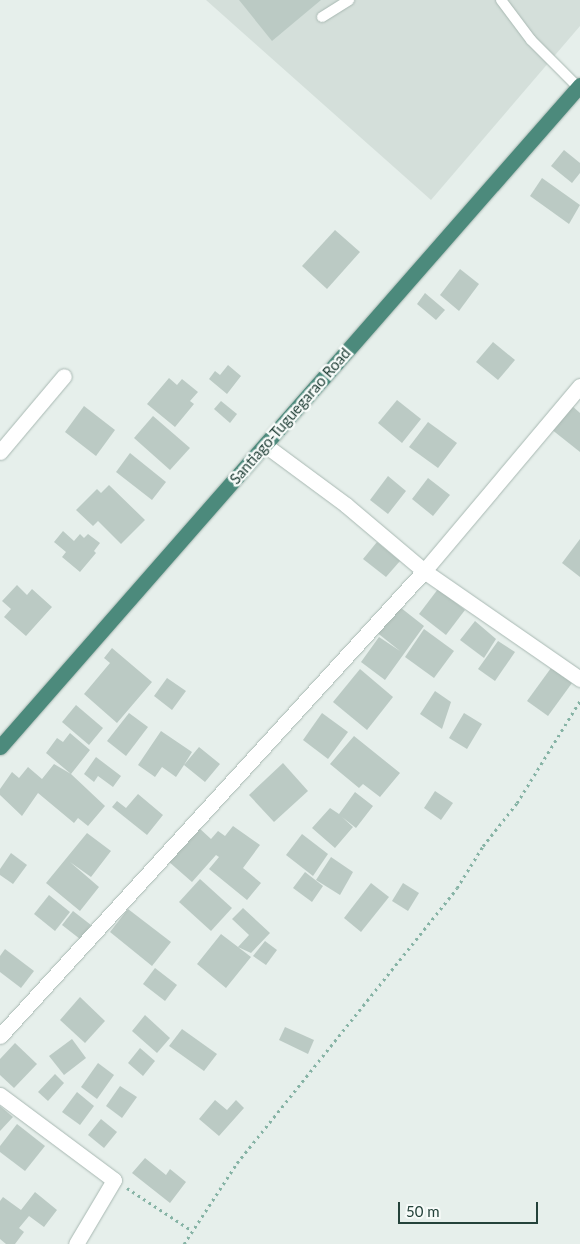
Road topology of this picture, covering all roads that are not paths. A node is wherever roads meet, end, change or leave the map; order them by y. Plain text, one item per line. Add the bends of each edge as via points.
1 (349, 0) edge
2 (501, 0) edge
3 (322, 17) dead end
4 (579, 86) edge
5 (64, 376) dead end
6 (580, 386) edge
7 (265, 445) junction
8 (0, 452) edge
9 (424, 571) junction
10 (580, 679) edge
11 (0, 748) edge
12 (0, 1036) edge
13 (0, 1095) edge
14 (76, 1244) edge

1 - 3 lane
2 - 4 lane via 531,40
4 - 7 highway, Santiago-Tuguegarao Road
5 - 8 street
6 - 9 street
7 - 9 street via 346,505
7 - 11 highway, Santiago-Tuguegarao Road
9 - 10 street
9 - 12 street
13 - 14 street via 114,1180

